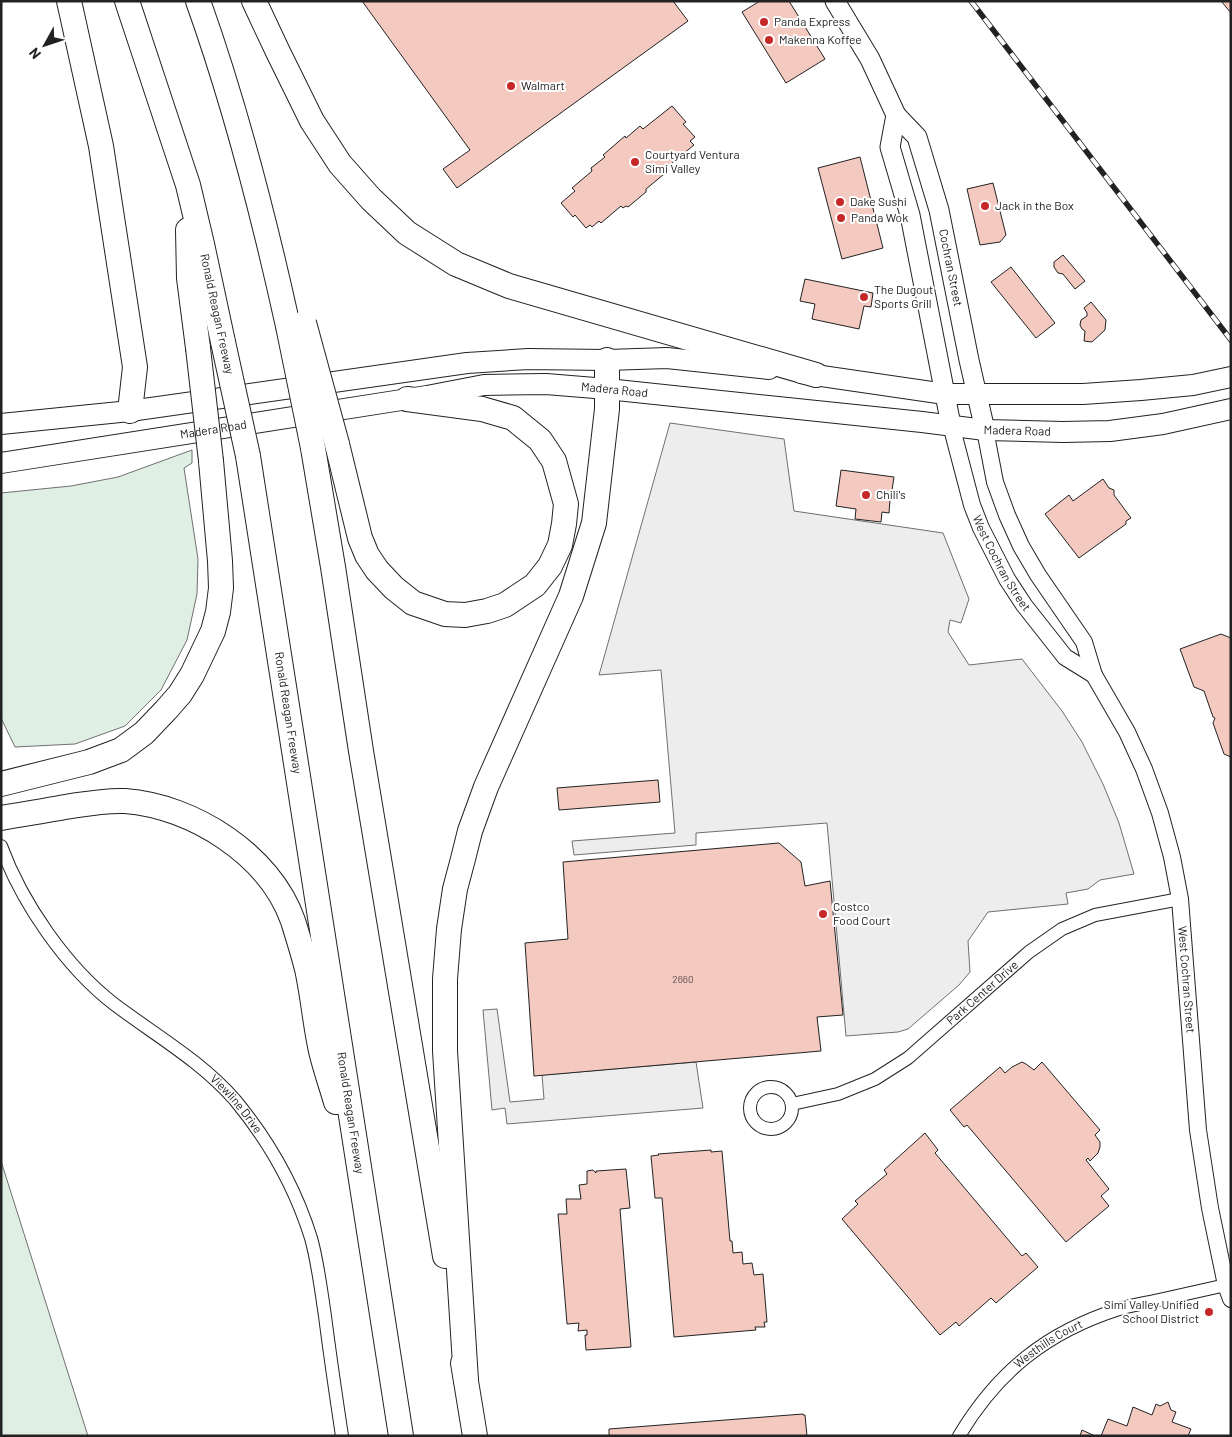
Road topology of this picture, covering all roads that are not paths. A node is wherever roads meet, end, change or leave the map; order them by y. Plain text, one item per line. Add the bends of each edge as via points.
1 (69, 1) edge
2 (127, 1) edge
3 (198, 1) edge
4 (254, 1) edge
5 (835, 1) edge
6 (896, 115) junction
7 (188, 186) junction
8 (296, 325) junction
9 (607, 360) junction
10 (816, 375) junction
11 (1231, 377) edge
12 (607, 389) junction
13 (945, 394) junction
14 (977, 394) junction
15 (406, 399) junction
16 (130, 411) junction
17 (1222, 412) edge
18 (1, 424) edge
19 (951, 426) junction
20 (985, 430) junction
21 (1, 463) edge
22 (1094, 675) junction
23 (1, 784) edge
24 (1, 818) edge
25 (1, 846) edge
26 (1180, 899) junction
27 (792, 1104) dead end
28 (362, 1188) junction
29 (1228, 1292) edge
30 (466, 1380) junction
31 (342, 1436) edge
32 (401, 1436) edge
33 (475, 1436) edge
34 (959, 1436) edge

1 - 16 highway via 101,146 133,358
2 - 7 highway, Ronald Reagan Freeway
3 - 8 highway via 242,143 279,233
4 - 10 highway via 312,120 336,157 371,199 408,233 456,264 509,286
5 - 6 main road, Cochran Street via 870,59
6 - 13 main road via 890,147 910,215
6 - 14 main road, Cochran Street via 917,137 936,201
7 - 23 highway, bridge via 189,278 220,561 221,588 213,631 180,694 144,733 121,750 89,762
7 - 28 highway, Ronald Reagan Freeway, bridge via 248,456
8 - 15 highway, bridge via 336,444 360,538 377,570 414,603 445,614 465,615 505,605 535,585 550,566 560,545 566,504 554,461 540,440 514,418 482,409
8 - 30 highway, bridge via 361,751
9 - 10 main road via 667,358
9 - 12 highway
9 - 16 main road via 528,359 467,363
10 - 13 main road
11 - 14 main road via 1193,385 1083,394
12 - 15 main road, Madera Road via 546,384 484,385
12 - 19 main road, Madera Road
12 - 30 highway via 594,522 571,596 486,787 470,831 449,928 445,1050
13 - 14 main road
13 - 19 main road
14 - 20 main road, Cochran Street
15 - 21 main road, Madera Road
16 - 18 main road
17 - 20 main road, Madera Road via 1110,431
19 - 20 main road, Madera Road
19 - 22 street, West Cochran Street via 972,505 1007,579 1065,657
20 - 22 street, West Cochran Street via 995,482 1007,515 1038,575 1084,642
22 - 26 street, West Cochran Street via 1144,769 1165,830
24 - 28 highway via 101,801 156,806 186,815 208,827 256,864 278,890 292,919 307,969 321,1052
25 - 31 street, Viewline Drive via 38,919 85,979 208,1074 239,1106 274,1153 291,1185 311,1240
26 - 27 street, Park Center Drive via 1096,915 1062,929 1029,952 908,1058 875,1079 838,1094
26 - 29 street, West Cochran Street via 1198,1130
28 - 32 highway, Ronald Reagan Freeway
29 - 34 street, Westhills Court via 1118,1309 1077,1325 1053,1338 1009,1372 987,1395
30 - 33 highway

